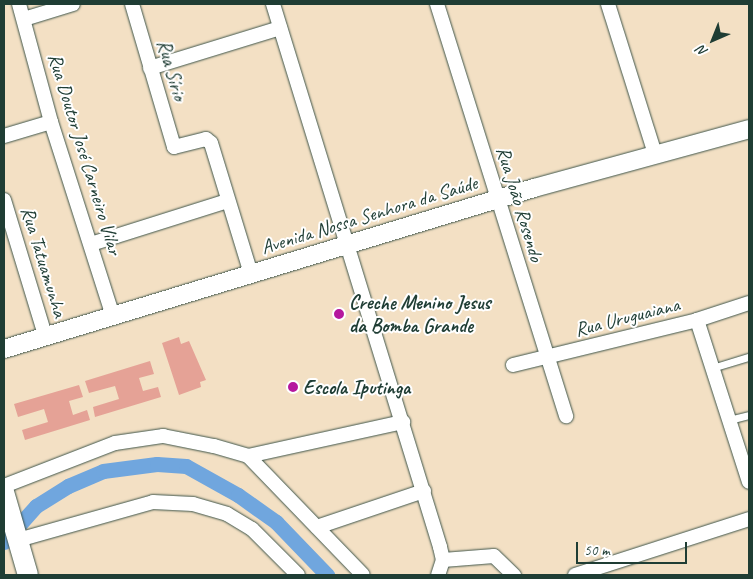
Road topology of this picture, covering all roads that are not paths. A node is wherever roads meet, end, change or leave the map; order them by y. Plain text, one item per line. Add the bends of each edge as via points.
1 (19, 4) edge
2 (73, 4) edge
3 (132, 4) edge
4 (273, 4) edge
5 (438, 4) edge
6 (608, 4) edge
7 (24, 19) junction
8 (280, 28) junction
9 (150, 68) junction
10 (51, 122) junction
11 (749, 129) edge
12 (4, 136) edge
13 (655, 154) junction
14 (497, 199) junction
15 (4, 200) edge
16 (228, 201) junction
17 (91, 244) junction
18 (348, 244) junction
19 (251, 274) junction
20 (749, 303) edge
21 (113, 316) junction
22 (697, 320) junction
23 (45, 335) junction
24 (4, 349) edge
25 (549, 357) junction
26 (749, 357) edge
27 (512, 365) dead end
28 (712, 368) junction
29 (749, 415) edge
30 (566, 416) dead end
31 (729, 420) junction
32 (403, 422) junction
33 (248, 456) junction
34 (749, 482) edge
35 (4, 486) edge
36 (424, 491) junction
37 (4, 493) edge
38 (749, 518) edge
39 (317, 527) junction
40 (18, 537) junction
41 (441, 567) edge
42 (615, 569) edge
43 (28, 575) edge
44 (298, 575) edge
45 (363, 575) edge
46 (430, 575) edge
47 (514, 575) edge
48 (575, 575) edge

1 - 7 street, Rua Doutor José Carneiro Vilar
2 - 7 street
3 - 9 street, Rua Sírio
4 - 8 street
5 - 14 street, Rua João Rosendo
6 - 13 street
7 - 10 street, Rua Doutor José Carneiro Vilar
8 - 9 street
8 - 18 street
9 - 16 street, Rua Sírio via 174,147 209,140
10 - 12 street
10 - 17 street, Rua Doutor José Carneiro Vilar
11 - 13 street, Avenida Nossa Senhora da Saúde
13 - 14 street, Avenida Nossa Senhora da Saúde
14 - 18 street, Avenida Nossa Senhora da Saúde
14 - 25 street, Rua João Rosendo
15 - 23 street, Rua Tatuamunha
16 - 17 street
16 - 19 street
17 - 21 street, Rua Doutor José Carneiro Vilar
18 - 19 street, Avenida Nossa Senhora da Saúde
18 - 32 street
19 - 21 street, Avenida Nossa Senhora da Saúde
20 - 22 street, Rua Uruguaiana
21 - 23 street, Avenida Nossa Senhora da Saúde
22 - 25 street, Rua Uruguaiana
22 - 28 street
23 - 24 street, Avenida Nossa Senhora da Saúde
25 - 27 street, Rua Uruguaiana
25 - 30 street, Rua João Rosendo
26 - 28 lane
28 - 31 street
29 - 31 lane
31 - 34 street
32 - 33 street
32 - 36 street
33 - 35 street via 163,436 114,443
33 - 39 street
36 - 39 street
36 - 41 street
37 - 40 main road
38 - 42 street
39 - 45 street
40 - 43 main road
40 - 44 street via 153,502 192,504 227,514 252,530
41 - 46 street
41 - 47 street via 494,556
42 - 48 street

